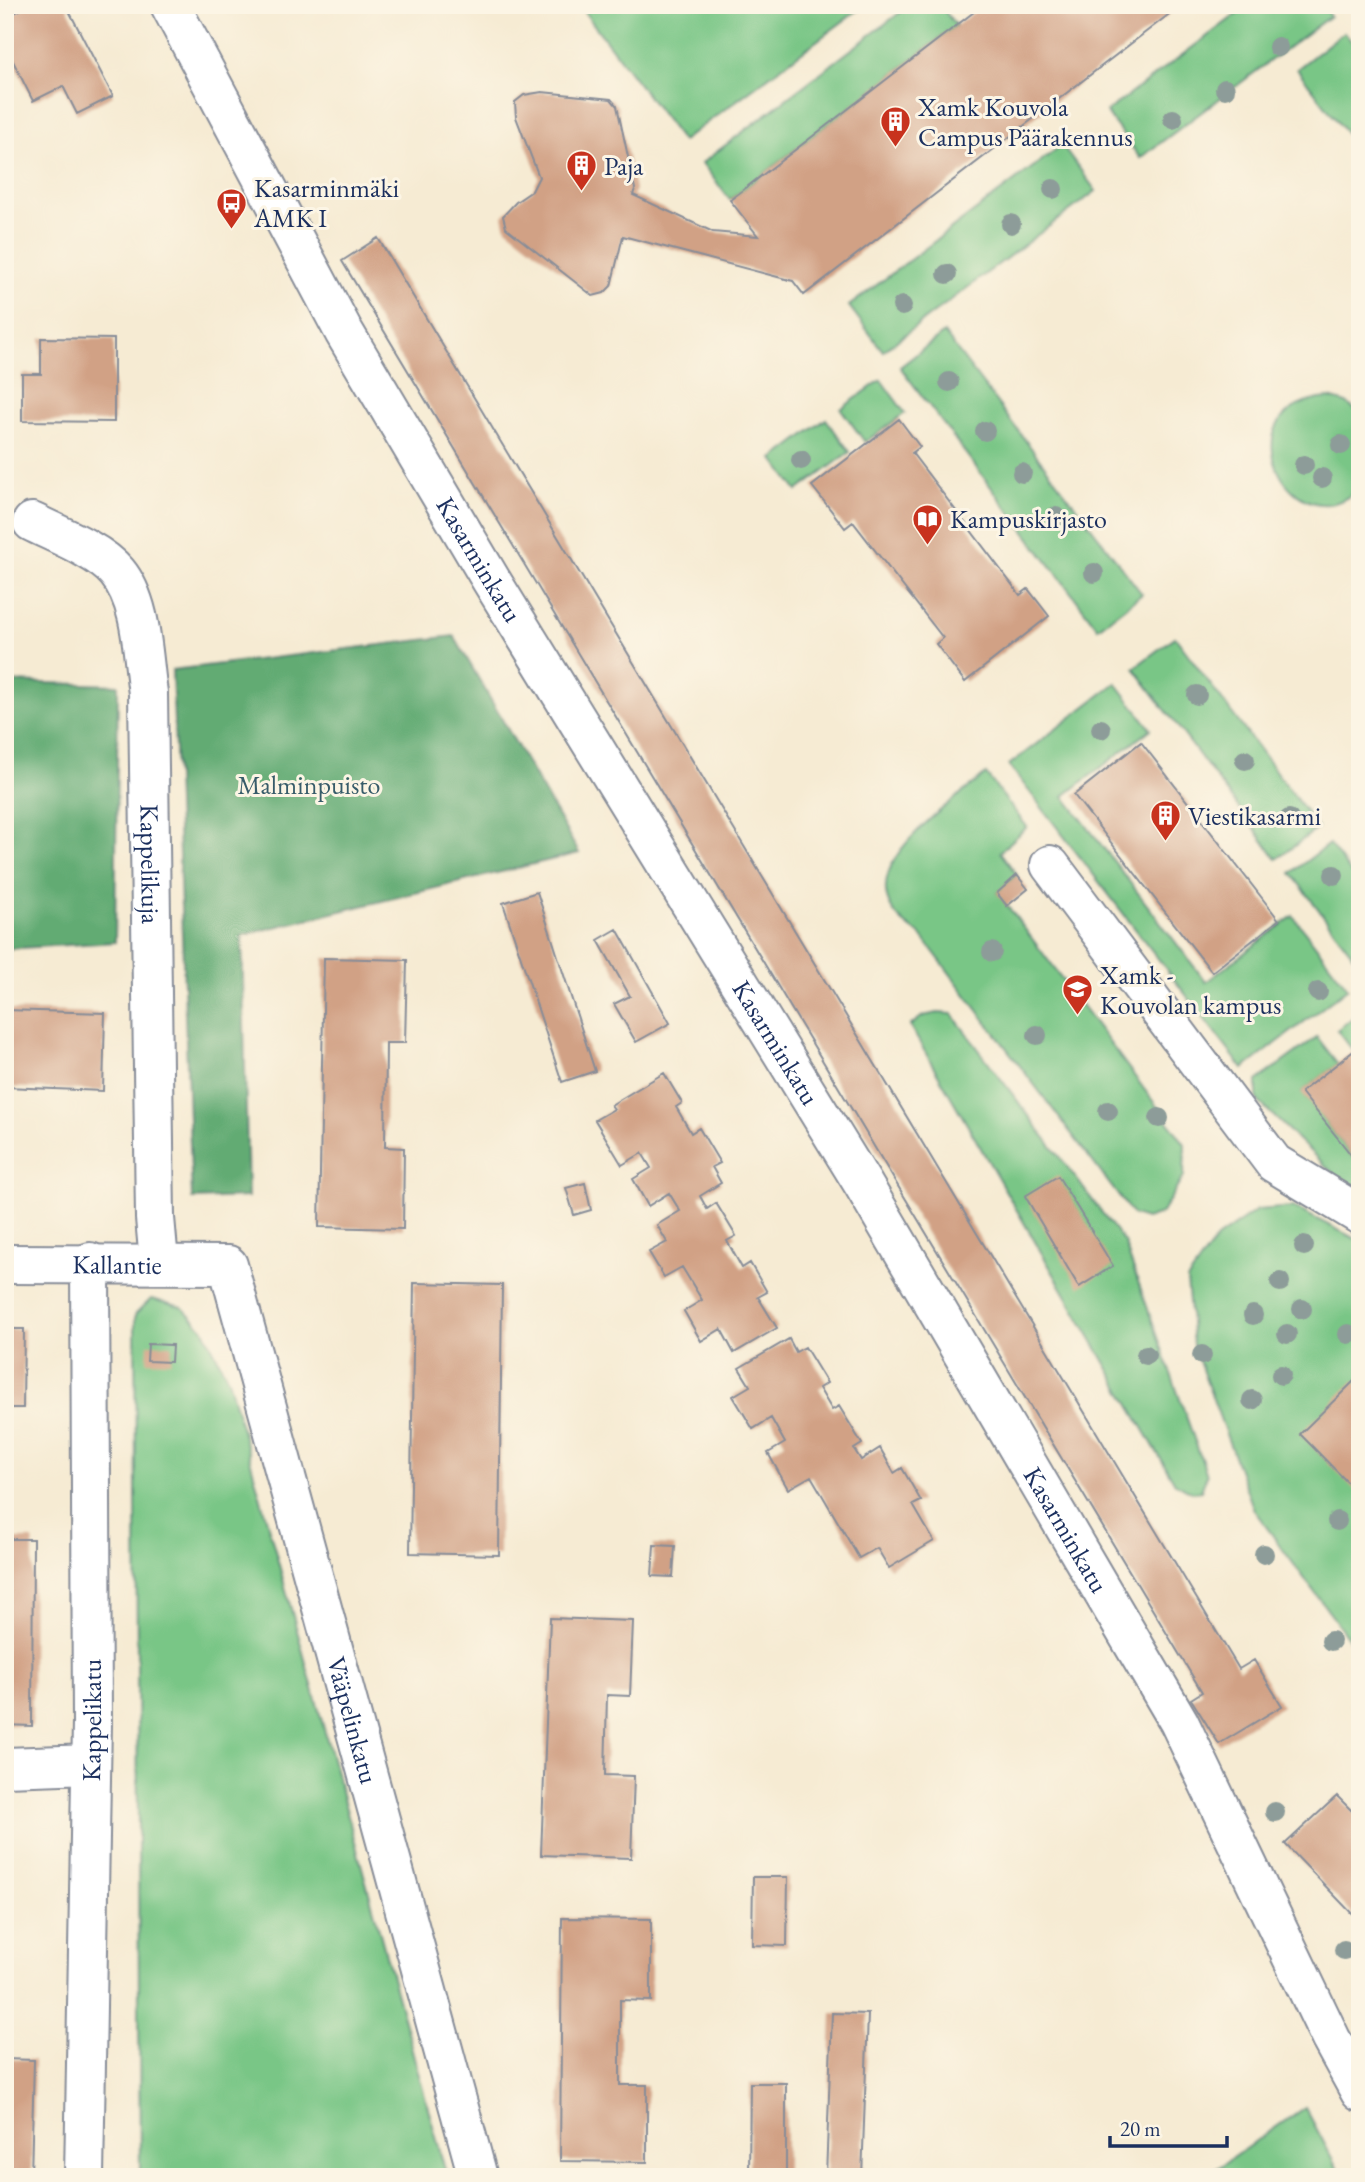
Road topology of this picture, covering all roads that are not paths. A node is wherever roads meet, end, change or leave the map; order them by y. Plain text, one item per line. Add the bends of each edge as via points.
1 (170, 5) edge
2 (32, 522) dead end
3 (1050, 865) dead end
4 (1360, 1215) edge
5 (90, 1262) junction
6 (159, 1262) junction
7 (5, 1264) edge
8 (228, 1265) joint
9 (91, 1764) junction
10 (5, 1767) edge
11 (1360, 2092) edge
12 (84, 2177) edge
13 (478, 2177) edge

1 - 11 street, Kasarminkatu via 344,332 863,1184 1178,1722
2 - 6 street, Kappelikuja via 117,571 135,608 148,693
3 - 4 street via 1274,1163
5 - 6 street, Kallantie
5 - 7 street, Kallantie
5 - 9 street, Kappelikatu
6 - 8 street, Kallantie
8 - 13 street, Vääpelinkatu
9 - 10 street
9 - 12 street, Kappelikatu

